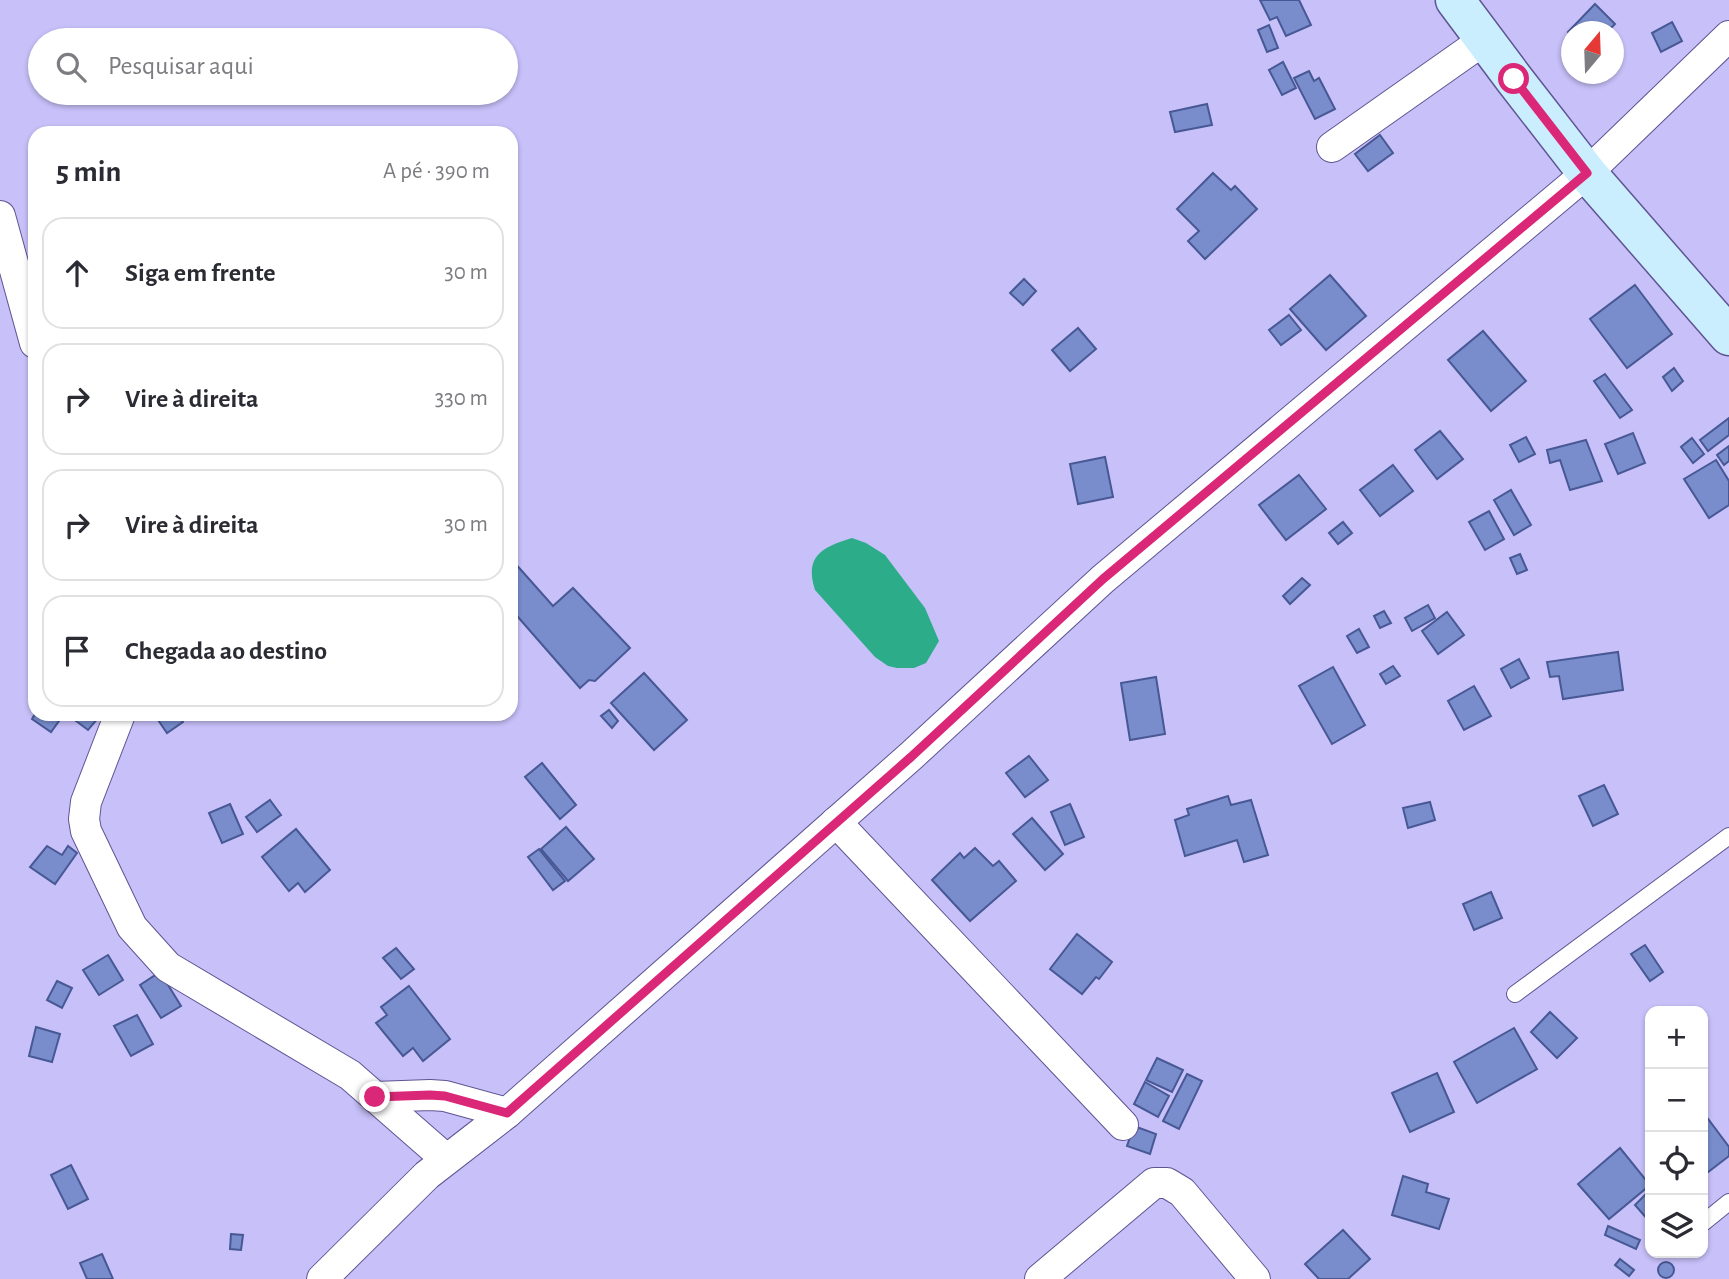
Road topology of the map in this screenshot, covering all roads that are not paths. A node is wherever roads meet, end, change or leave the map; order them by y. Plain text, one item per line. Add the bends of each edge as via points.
1 (1455, 0) edge
2 (1729, 36) edge
3 (1484, 40) junction
4 (1332, 147) dead end
5 (1587, 173) junction
6 (0, 216) edge
7 (28, 318) edge
8 (1729, 336) edge
9 (117, 721) edge
10 (836, 822) junction
11 (1729, 836) edge
12 (1515, 994) dead end
13 (375, 1097) junction
14 (507, 1113) junction
15 (1123, 1125) dead end
16 (446, 1159) junction
17 (1729, 1202) edge
18 (1708, 1219) edge
19 (322, 1279) edge
20 (1040, 1279) edge
21 (1255, 1279) edge

1 - 3 main road
2 - 5 street
3 - 4 street
3 - 5 main road
5 - 8 main road
5 - 10 street via 1103,579
6 - 7 street
9 - 13 street via 86,802 84,819 132,927 168,967 332,1063
10 - 14 street
10 - 15 street
11 - 12 lane
13 - 14 street via 445,1096
13 - 16 street
14 - 16 street
16 - 19 street
17 - 18 lane
20 - 21 street via 1154,1183 1167,1183 1182,1192

